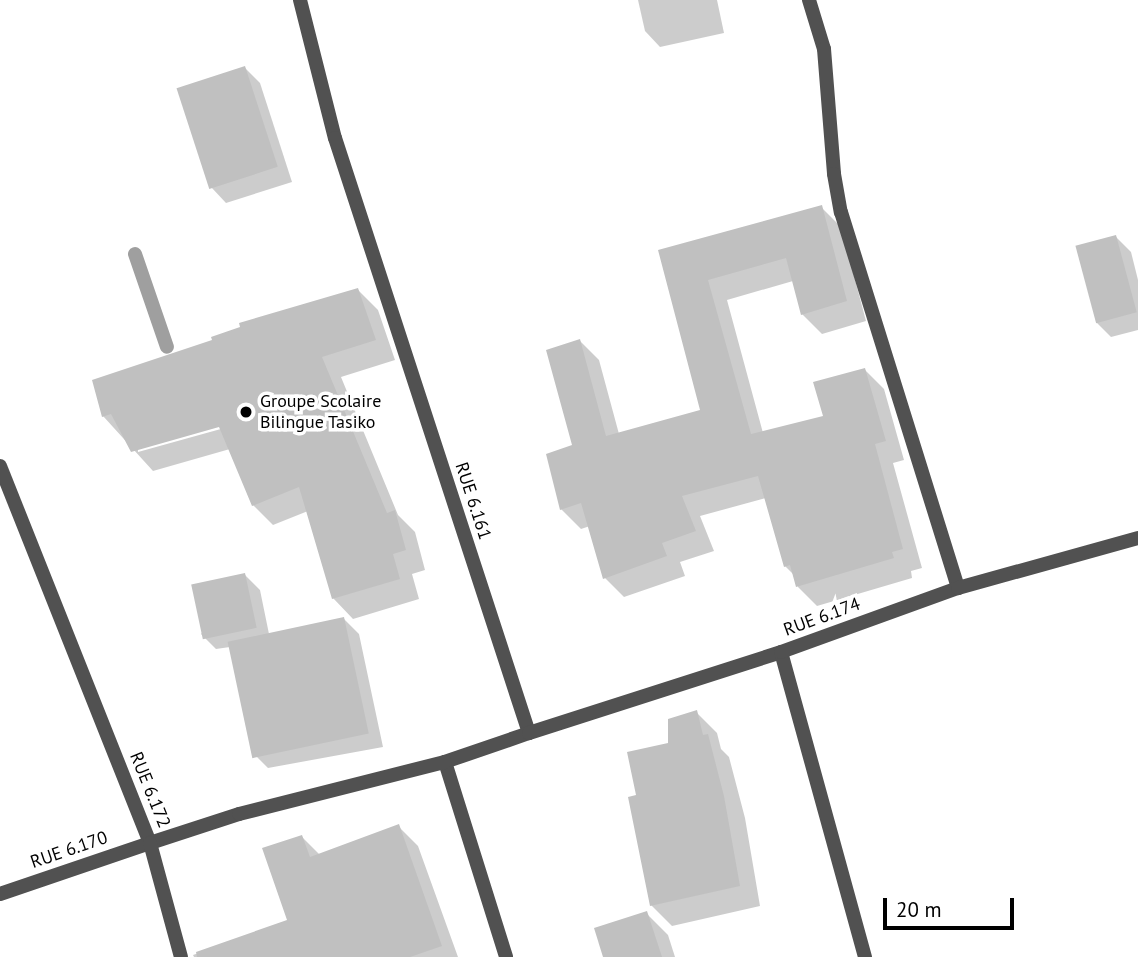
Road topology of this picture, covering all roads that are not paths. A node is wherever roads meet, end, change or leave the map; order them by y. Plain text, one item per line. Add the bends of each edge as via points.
1 (300, 0) edge
2 (809, 0) edge
3 (0, 466) edge
4 (1138, 538) edge
5 (958, 588) junction
6 (781, 652) junction
7 (529, 733) junction
8 (445, 762) junction
9 (150, 843) junction
10 (0, 894) edge
11 (181, 957) edge
12 (506, 957) edge
13 (866, 957) edge

1 - 7 street, RUE 6.161 via 335,138
2 - 5 street via 824,49 841,212
3 - 9 street, RUE 6.172
4 - 5 street, RUE 6.174
5 - 6 street, RUE 6.174
6 - 7 street
6 - 13 street, RUE 6.174
7 - 8 street
8 - 9 street, RUE 6.172 via 239,814
8 - 12 street
9 - 10 street, RUE 6.170
9 - 11 street

